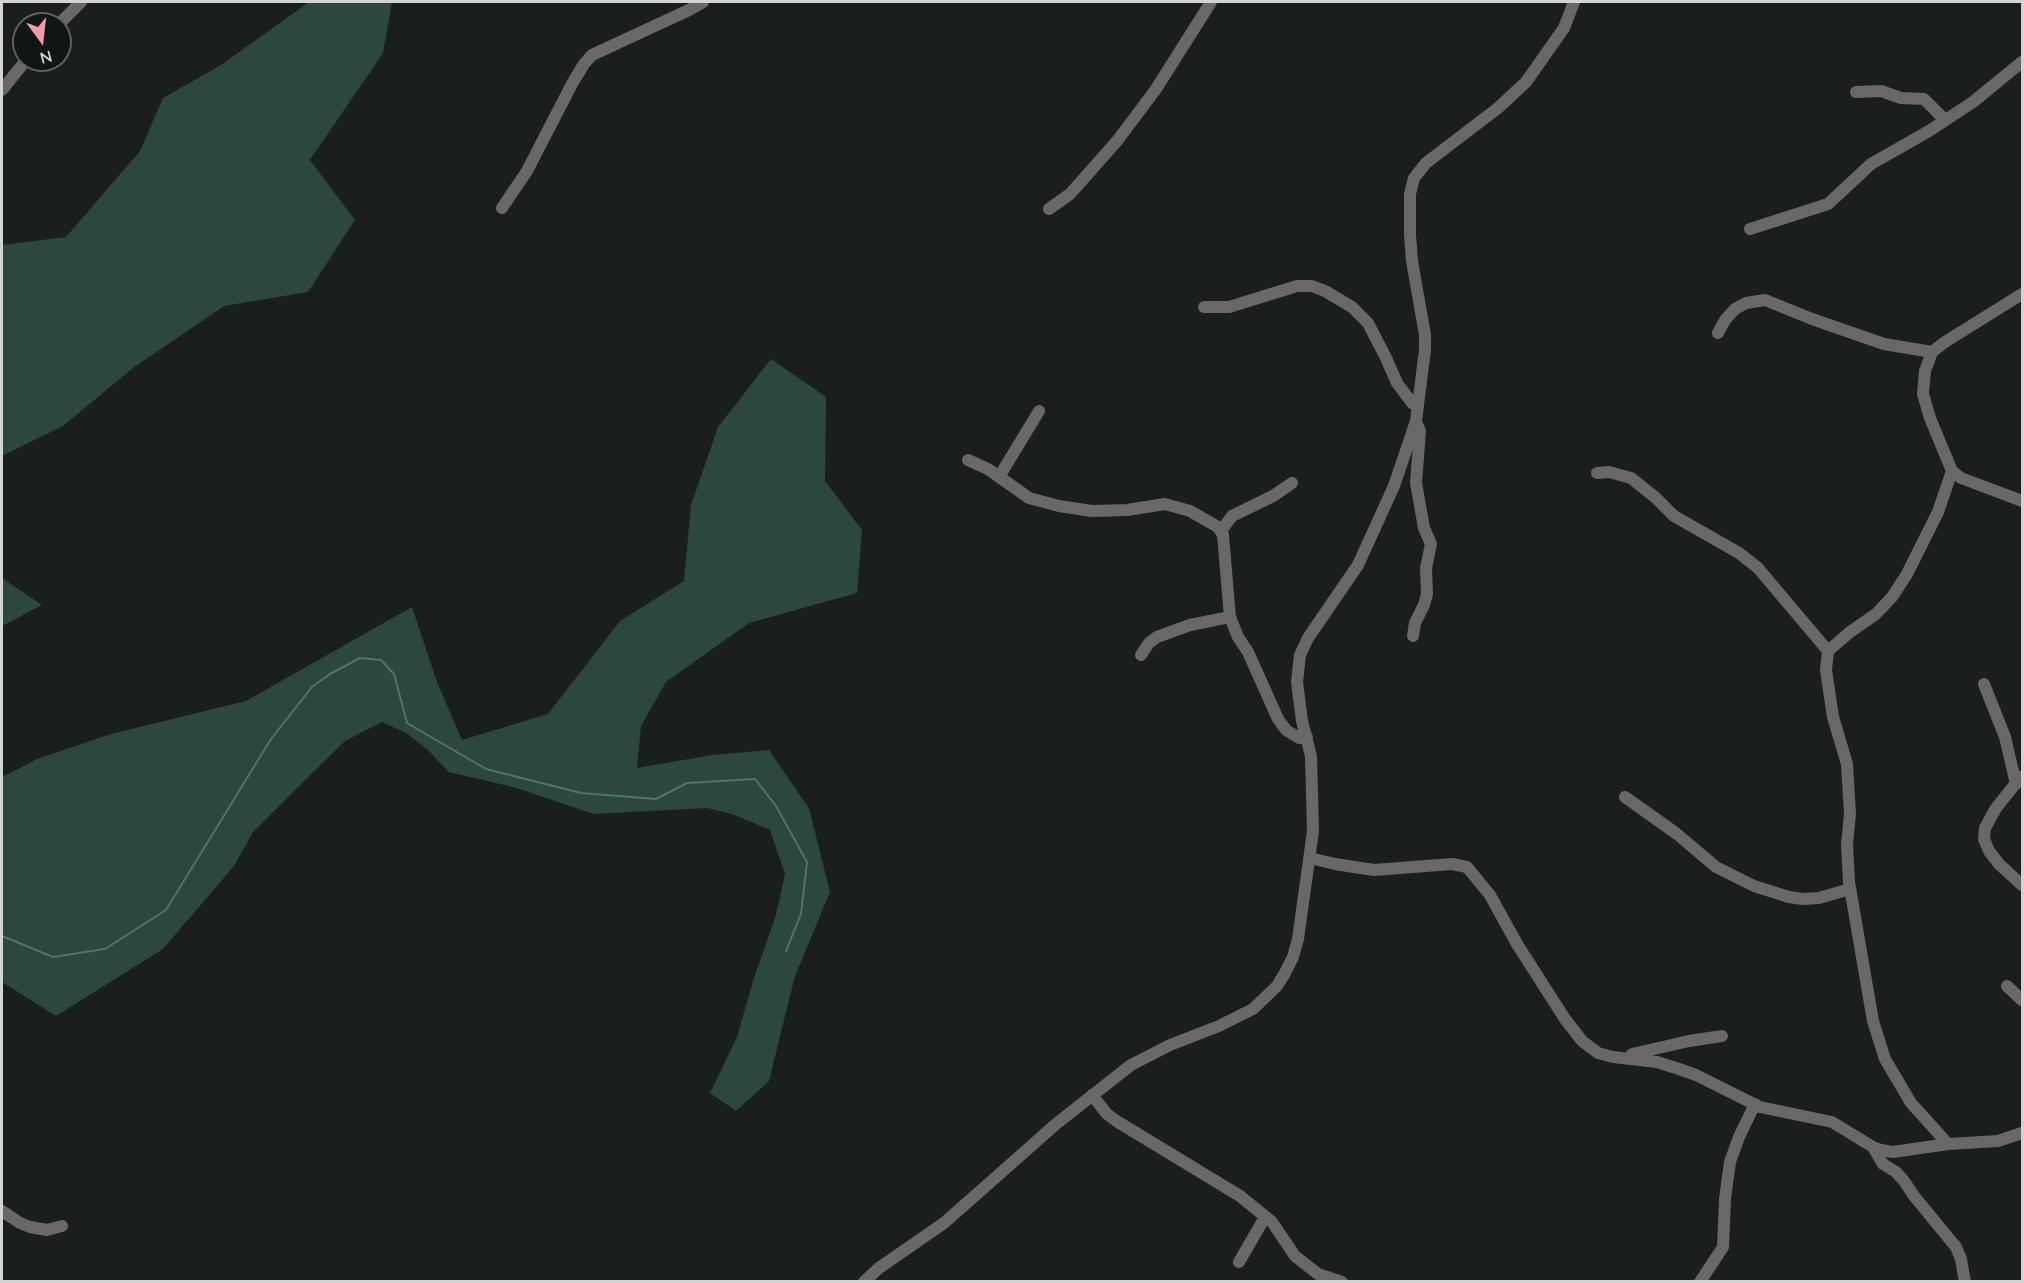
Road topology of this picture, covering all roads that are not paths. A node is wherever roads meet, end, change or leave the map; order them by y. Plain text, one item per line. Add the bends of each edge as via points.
1 (703, 2) edge
2 (1211, 2) edge
3 (1574, 2) edge
4 (2022, 62) edge
5 (16, 72) edge
6 (2, 90) edge
7 (1856, 92) dead end
8 (1945, 120) junction
9 (502, 208) dead end
10 (1049, 209) dead end
11 (1750, 230) dead end
12 (2022, 294) edge
13 (1204, 308) dead end
14 (1718, 333) dead end
15 (1932, 352) junction
16 (1418, 395) junction
17 (1039, 411) dead end
18 (1416, 421) junction
19 (968, 460) dead end
20 (1953, 471) junction
21 (1597, 473) dead end
22 (999, 477) junction
23 (1292, 483) dead end
24 (2022, 501) edge
25 (1221, 531) junction
26 (1230, 617) junction
27 (1413, 636) dead end
28 (1828, 651) junction
29 (1141, 655) dead end
30 (1984, 684) dead end
31 (1307, 737) junction
32 (2018, 780) edge
33 (1625, 797) dead end
34 (1310, 858) junction
35 (2022, 885) edge
36 (1850, 889) junction
37 (2007, 986) dead end
38 (2022, 1000) edge
39 (1722, 1036) dead end
40 (1619, 1057) junction
41 (1092, 1095) junction
42 (1755, 1104) junction
43 (2022, 1133) edge
44 (1948, 1144) junction
45 (1873, 1147) junction
46 (2, 1211) edge
47 (1265, 1217) junction
48 (63, 1226) dead end
49 (1239, 1262) dead end
50 (864, 1281) edge
51 (1342, 1281) edge
52 (1700, 1281) edge
53 (1965, 1281) edge

1 - 9 street via 592,55
2 - 10 street via 1117,141 1070,195
3 - 16 street via 1564,28 1526,82 1426,163 1414,178 1408,212 1425,335
4 - 8 street
5 - 6 street
7 - 8 street via 1881,91 1901,98 1924,99
8 - 11 street via 1871,165 1828,204
12 - 15 street
13 - 16 street via 1229,308 1297,286 1325,291 1368,323 1397,383 1412,403
14 - 15 street via 1735,309 1765,300 1884,344
15 - 20 street via 1923,394
16 - 18 street
17 - 22 street
18 - 27 street via 1420,431 1416,483 1431,544 1426,568 1427,594
18 - 31 street via 1394,486 1358,565 1300,655 1298,691
19 - 22 street
20 - 24 street via 1961,478
20 - 28 street via 1938,512 1892,597
21 - 28 street via 1631,478 1674,516 1739,553 1758,568
22 - 25 street via 1029,498 1059,506 1092,511 1165,504 1190,511
23 - 25 street via 1232,516
25 - 26 street
26 - 29 street via 1157,637
26 - 31 street via 1278,719 1292,734
28 - 36 street via 1826,681 1849,781
30 - 32 street via 2006,736
31 - 34 street via 1313,806
32 - 35 street via 1985,828 1984,838 1999,864
33 - 36 street via 1716,867 1754,886 1803,899
34 - 40 street via 1374,870 1452,864 1467,867 1490,895 1582,1041 1598,1053
34 - 41 street via 1293,957 1266,998 1246,1014 1150,1054
36 - 44 street via 1873,1021 1885,1059 1911,1102
37 - 38 street
39 - 40 street
40 - 42 street via 1676,1068
41 - 47 street via 1118,1122 1240,1196
41 - 50 street via 944,1223
42 - 45 street via 1832,1122
42 - 52 street via 1730,1162 1723,1247
43 - 44 street via 1998,1141
44 - 45 street via 1893,1152
45 - 53 street via 1956,1247
46 - 48 street via 30,1227 46,1230
47 - 49 street
47 - 51 street via 1295,1256 1318,1274

